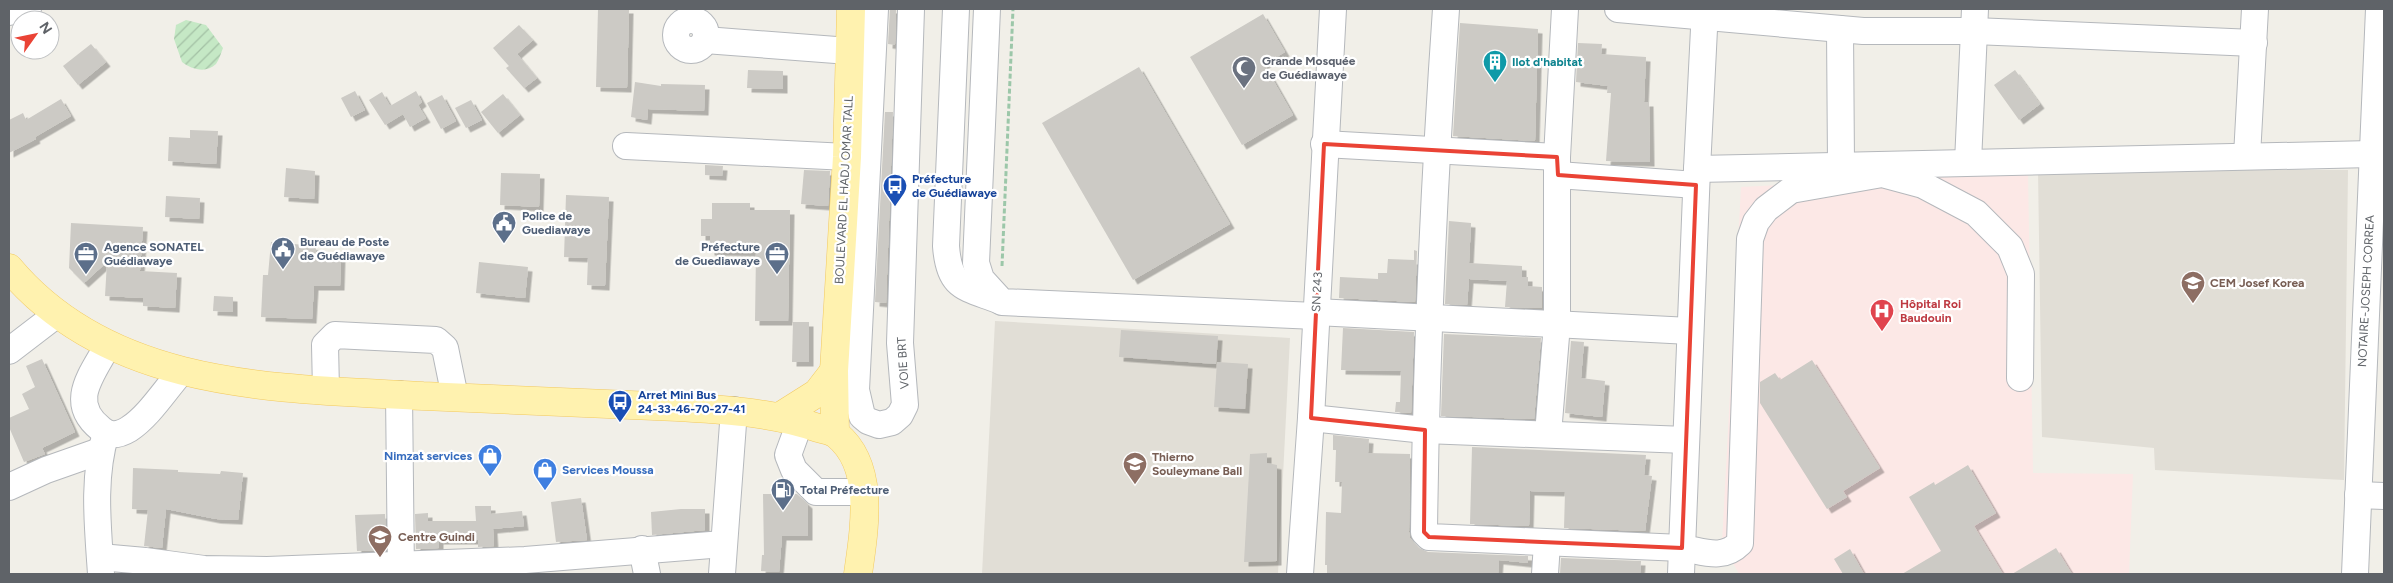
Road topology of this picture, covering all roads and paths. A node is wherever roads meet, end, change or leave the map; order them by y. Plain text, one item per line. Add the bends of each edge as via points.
1 (28, 9) edge
2 (851, 9) edge
3 (875, 9) edge
4 (911, 9) edge
5 (956, 9) edge
6 (987, 9) edge
7 (1013, 9) edge
8 (1333, 9) edge
9 (1446, 9) edge
10 (1565, 9) edge
11 (1618, 9) edge
12 (2255, 9) edge
13 (2379, 9) edge
14 (9, 12) edge
15 (1705, 12) edge
16 (1974, 20) edge
17 (696, 23) edge
18 (1856, 23) edge
19 (2254, 44) junction
20 (849, 51) junction
21 (2379, 108) edge
22 (1324, 144) junction
23 (626, 146) dead end
24 (1436, 149) junction
25 (2372, 154) junction
26 (2247, 156) junction
27 (847, 157) junction
28 (1968, 162) junction
29 (1841, 165) junction
30 (1557, 166) junction
31 (1697, 177) junction
32 (2376, 251) edge
33 (9, 268) edge
34 (1002, 268) dead end
35 (1002, 302) junction
36 (1316, 314) junction
37 (56, 315) junction
38 (1430, 318) junction
39 (1557, 324) junction
40 (1690, 331) junction
41 (108, 345) junction
42 (9, 351) edge
43 (834, 371) junction
44 (181, 372) junction
45 (2020, 378) dead end
46 (2373, 382) edge
47 (326, 390) junction
48 (400, 394) junction
49 (455, 397) junction
50 (734, 410) junction
51 (1311, 418) junction
52 (789, 419) junction
53 (1425, 430) junction
54 (835, 433) junction
55 (1548, 434) junction
56 (1686, 440) junction
57 (103, 442) junction
58 (9, 487) edge
59 (863, 492) junction
60 (2358, 495) junction
61 (2384, 496) edge
62 (1547, 543) junction
63 (723, 544) junction
64 (1682, 548) junction
65 (642, 549) junction
66 (101, 566) edge
67 (401, 570) edge
68 (647, 574) edge
69 (722, 574) edge
70 (858, 574) edge
71 (1300, 574) edge
72 (1545, 574) edge
73 (1681, 574) edge
74 (2355, 574) edge

1 - 14 street
2 - 20 main road, BOULEVARD EL HADJ OMAR TALL
3 - 4 street, VOIE BRT via 856,390 862,416 879,425 892,422 905,405 900,343
5 - 35 street via 946,246 948,265 959,285
6 - 35 street via 976,262 981,279
7 - 34 path
8 - 22 street, SN 243
9 - 24 street
10 - 30 street
11 - 15 street
12 - 19 street
13 - 21 street, NOTAIRE-JOSEPH CORREA
15 - 18 street
15 - 31 street
16 - 18 street
16 - 19 street
16 - 28 street
17 - 20 street
18 - 29 street
19 - 26 street
20 - 27 main road, BOULEVARD EL HADJ OMAR TALL
21 - 25 street, NOTAIRE-JOSEPH CORREA
22 - 24 street
22 - 36 street, SN 243
23 - 27 street
24 - 30 street
24 - 38 street
25 - 26 street
25 - 32 street, NOTAIRE-JOSEPH CORREA
26 - 28 street
27 - 43 main road, BOULEVARD EL HADJ OMAR TALL
28 - 29 street
29 - 31 street
30 - 31 street
30 - 39 street
31 - 40 street
32 - 46 street, NOTAIRE-JOSEPH CORREA
33 - 37 main road
35 - 36 street
36 - 38 street
36 - 51 street, SN 243
37 - 41 main road
37 - 42 street
38 - 39 street
38 - 53 street
39 - 40 street
39 - 55 street
40 - 56 street
41 - 44 main road
41 - 57 street via 84,390 83,398 85,410
43 - 52 main road via 817,393
43 - 54 main road, BOULEVARD EL HADJ OMAR TALL
44 - 47 main road via 262,386
44 - 57 street via 140,420
45 - 64 street via 2021,274 2010,247 1976,213 1923,185 1882,174 1791,190 1766,209 1756,222 1750,239 1740,544 1722,555
46 - 60 street, NOTAIRE-JOSEPH CORREA
47 - 48 main road
47 - 49 street via 325,345 335,335 367,336 436,340 445,348
48 - 49 main road
48 - 67 street
49 - 50 main road
50 - 52 main road
50 - 63 street
51 - 53 street
51 - 71 street, SN 243
52 - 54 main road
52 - 59 street via 788,456 794,470 816,492
53 - 55 street
53 - 62 street via 1426,535
54 - 59 main road via 852,452 861,473
55 - 56 street
56 - 64 street
57 - 58 street
57 - 66 street via 98,490
59 - 70 main road via 863,538
60 - 61 street
60 - 74 street, NOTAIRE-JOSEPH CORREA
62 - 64 street
62 - 72 street
63 - 65 street
63 - 69 street
64 - 73 street
65 - 67 street
65 - 68 street
66 - 67 street

